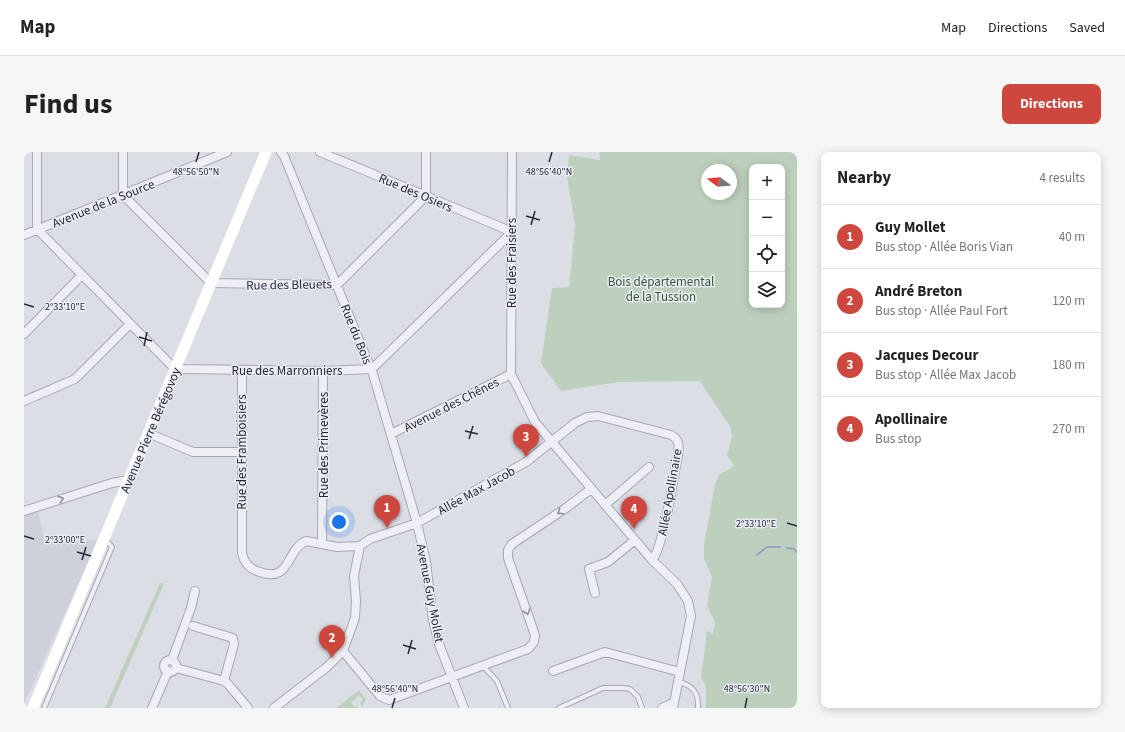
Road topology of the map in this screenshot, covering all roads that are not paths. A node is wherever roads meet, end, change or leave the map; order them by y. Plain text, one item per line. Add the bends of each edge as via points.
1 (38, 152) edge
2 (123, 152) edge
3 (227, 152) edge
4 (266, 152) edge
5 (281, 152) edge
6 (320, 152) edge
7 (426, 152) edge
8 (512, 152) edge
9 (122, 195) junction
10 (426, 196) junction
11 (37, 229) junction
12 (511, 234) junction
13 (24, 235) edge
14 (82, 275) junction
15 (211, 283) junction
16 (337, 285) junction
17 (130, 324) junction
18 (24, 334) edge
19 (176, 368) junction
20 (372, 369) junction
21 (242, 370) junction
22 (324, 371) junction
23 (511, 374) junction
24 (24, 401) edge
25 (148, 433) junction
26 (391, 434) junction
27 (552, 441) junction
28 (242, 452) junction
29 (649, 468) dead end
30 (128, 480) junction
31 (591, 489) junction
32 (605, 505) junction
33 (24, 511) edge
34 (417, 522) junction
35 (635, 540) junction
36 (322, 543) junction
37 (360, 546) junction
38 (652, 560) junction
39 (195, 591) dead end
40 (595, 593) dead end
41 (193, 626) dead end
42 (343, 651) junction
43 (172, 666) junction
44 (483, 666) junction
45 (553, 671) dead end
46 (680, 672) junction
47 (451, 677) junction
48 (224, 681) junction
49 (678, 682) junction
50 (673, 706) edge
51 (38, 707) edge
52 (152, 708) edge
53 (248, 708) edge
54 (274, 708) edge
55 (464, 708) edge
56 (508, 708) edge
57 (558, 708) edge
58 (642, 708) edge
59 (662, 708) edge
60 (698, 708) edge

1 - 11 street
2 - 9 street
3 - 9 street, Avenue de la Source
4 - 15 street, Avenue Pierre Bérégovoy
5 - 16 street, Rue du Bois
6 - 10 street, Rue des Osiers
7 - 10 street
8 - 12 street, Rue des Fraisiers
9 - 11 street, Avenue de la Source
9 - 15 street
10 - 12 street, Rue des Osiers via 503,228
10 - 16 street, Rue des Bleuets
11 - 13 street, Avenue de la Source
11 - 14 street
12 - 20 street
12 - 23 street, Rue des Fraisiers
14 - 17 street
14 - 18 street
15 - 16 street, Rue des Bleuets
15 - 19 street, Avenue Pierre Bérégovoy
16 - 20 street, Rue du Bois
17 - 19 street
17 - 24 street via 75,379
19 - 21 street, Rue des Marronniers
19 - 25 street, Avenue Pierre Bérégovoy
20 - 22 street, Rue des Marronniers
20 - 26 street, Rue du Bois
21 - 22 street, Rue des Marronniers
21 - 28 street, Rue des Framboisiers
22 - 36 street, Rue des Primevères
23 - 26 street, Avenue des Chênes
23 - 27 street via 536,422
25 - 28 street via 193,452
25 - 30 street, Avenue Pierre Bérégovoy
26 - 34 street, Rue du Bois
27 - 31 street
27 - 34 street, Allée Max Jacob via 512,471
27 - 38 street, Allée Apollinaire via 575,423 587,417 598,416 675,437 679,446 678,455 658,550
28 - 36 street, Rue des Framboisiers via 241,534 245,563 254,570 266,574 276,573 285,568 302,542 309,540
29 - 32 street
33 -> 30 street
30 - 51 street, Avenue Pierre Bérégovoy
31 - 32 street
31 -> 44 street via 510,546 508,558 535,639 528,649
32 - 35 street
34 - 37 street, Allée Max Jacob via 370,538
34 - 47 street, Avenue Guy Mollet via 426,562 434,620
35 - 38 street
35 - 40 street via 608,562 589,569
36 - 37 street via 337,547
37 - 42 street via 354,576 355,618
38 - 46 street via 677,584 688,601 691,616
39 - 43 street via 192,608
41 - 48 street via 233,638 234,644
42 - 47 street via 386,700 393,700
42 - 54 street
43 - 48 street
43 - 52 street
44 - 47 street
44 - 56 lane via 496,681
45 - 46 street via 605,652
46 - 49 street
47 - 55 street, Avenue Guy Mollet
48 - 53 street
49 - 50 street
49 - 60 lane via 691,686 695,691 699,698
50 - 59 street
57 - 58 lane via 603,688 630,689 638,697

